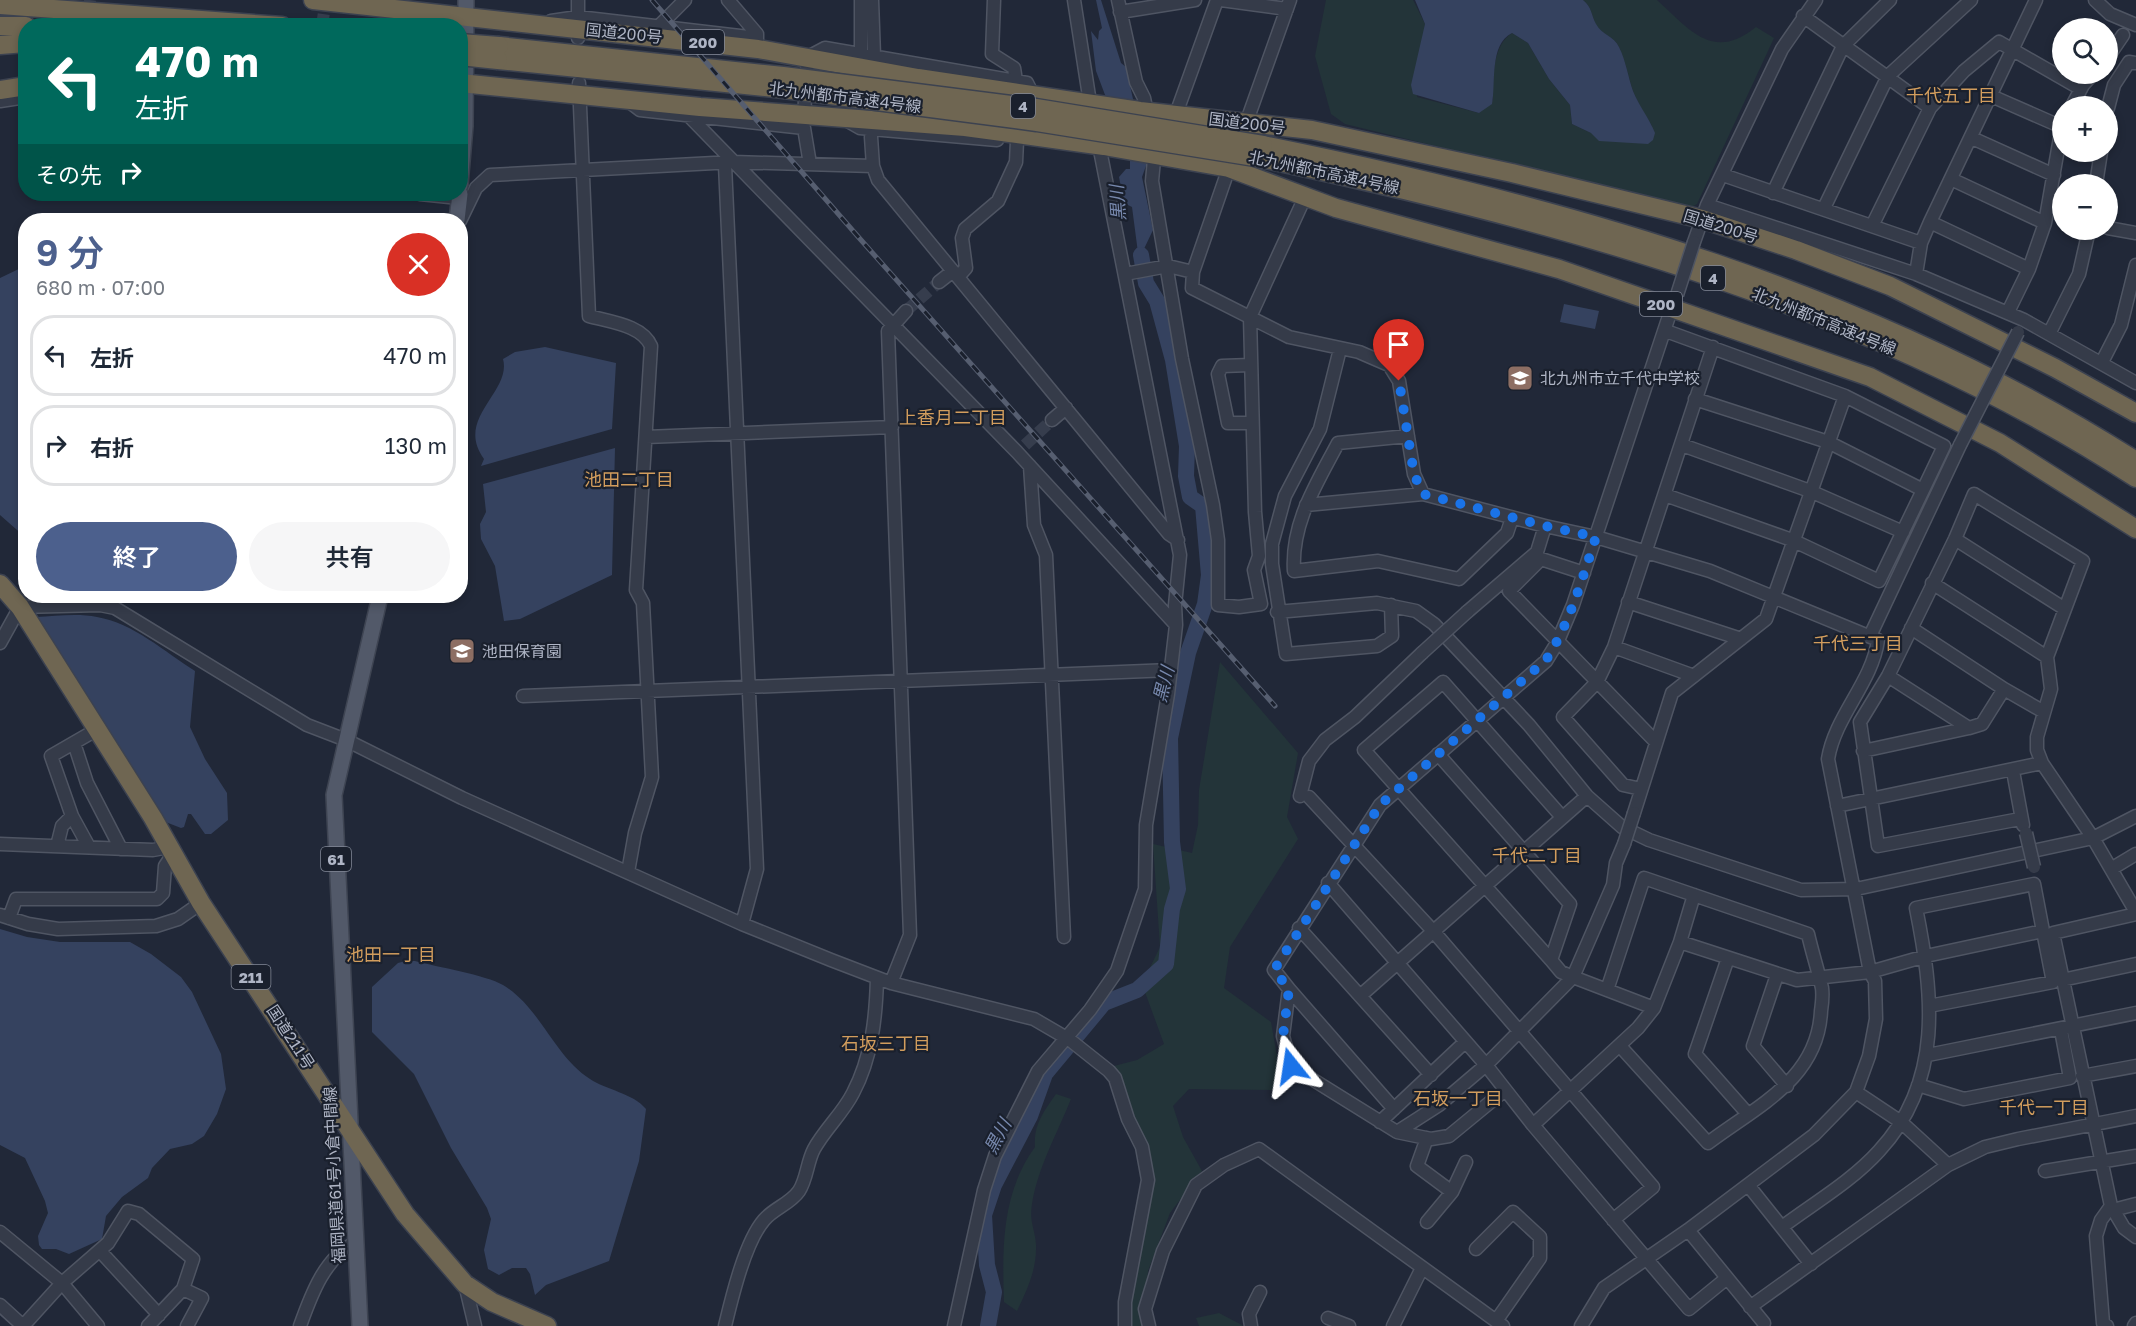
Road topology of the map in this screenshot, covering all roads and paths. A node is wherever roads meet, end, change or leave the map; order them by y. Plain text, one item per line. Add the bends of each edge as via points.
1 (66, 0) edge
2 (578, 0) edge
3 (685, 0) edge
4 (728, 0) edge
5 (861, 0) edge
6 (866, 0) edge
7 (872, 0) edge
8 (994, 0) edge
9 (1074, 0) edge
10 (1195, 0) edge
11 (1219, 0) edge
12 (1816, 0) edge
13 (1890, 0) edge
14 (1971, 0) edge
15 (2036, 0) edge
16 (2095, 0) edge
17 (321, 3) edge
18 (397, 4) edge
19 (0, 5) edge
20 (1289, 5) edge
21 (1119, 6) edge
22 (466, 8) edge
23 (107, 12) junction
24 (1803, 16) junction
25 (182, 18) edge
26 (2136, 25) edge
27 (0, 26) edge
28 (18, 26) edge
29 (659, 26) junction
30 (578, 28) junction
31 (2123, 34) dead end
32 (2118, 42) edge
33 (18, 44) edge
34 (758, 44) junction
35 (0, 45) edge
36 (468, 45) edge
37 (1843, 46) junction
38 (2013, 49) junction
39 (498, 53) junction
40 (868, 53) junction
41 (468, 56) edge
42 (808, 57) junction
43 (2136, 63) edge
44 (1888, 76) junction
45 (1016, 81) junction
46 (468, 84) edge
47 (2085, 84) edge
48 (18, 87) edge
49 (580, 89) junction
50 (2081, 89) junction
51 (0, 90) edge
52 (1032, 93) junction
53 (1989, 95) junction
54 (2077, 96) edge
55 (2111, 96) edge
56 (18, 98) edge
57 (626, 99) junction
58 (0, 101) edge
59 (1093, 104) junction
60 (1930, 108) junction
61 (1144, 112) junction
62 (1176, 114) junction
63 (688, 116) junction
64 (843, 118) junction
65 (804, 122) junction
66 (2052, 122) edge
67 (1246, 124) junction
68 (875, 134) junction
69 (1972, 138) junction
70 (1054, 139) junction
71 (1017, 141) junction
72 (1101, 145) junction
73 (1262, 151) junction
74 (1153, 153) junction
75 (729, 163) junction
76 (810, 164) junction
77 (873, 166) junction
78 (1229, 168) junction
79 (584, 171) junction
80 (2052, 174) edge
81 (1723, 175) junction
82 (1951, 179) junction
83 (2052, 186) edge
84 (1773, 193) junction
85 (1305, 197) junction
86 (1824, 208) junction
87 (903, 211) junction
88 (1704, 212) junction
89 (463, 213) edge
90 (1930, 222) junction
91 (2045, 223) junction
92 (1872, 226) junction
93 (2118, 230) edge
94 (2136, 233) edge
95 (2087, 240) edge
96 (1921, 243) junction
97 (2136, 265) edge
98 (1165, 267) junction
99 (2029, 268) junction
100 (1193, 272) junction
101 (955, 274) junction
102 (1128, 274) junction
103 (1916, 274) junction
104 (939, 282) tunnel mouth
105 (1674, 301) junction
106 (906, 311) tunnel mouth
107 (2008, 312) junction
108 (1250, 317) junction
109 (891, 325) junction
110 (2021, 326) junction
111 (1665, 331) junction
112 (2049, 334) junction
113 (1713, 347) junction
114 (1340, 349) junction
115 (2102, 362) junction
116 (1250, 365) junction
117 (2136, 384) edge
118 (1845, 396) junction
119 (1695, 399) junction
120 (1066, 408) junction
121 (2136, 413) edge
122 (1052, 420) tunnel mouth
123 (1251, 423) junction
124 (892, 427) junction
125 (737, 433) junction
126 (1408, 436) junction
127 (646, 437) junction
128 (1828, 442) junction
129 (1682, 445) junction
130 (2136, 461) edge
131 (1030, 466) junction
132 (2136, 478) edge
133 (1923, 490) junction
134 (1810, 491) junction
135 (1423, 494) junction
136 (1665, 495) junction
137 (1306, 505) junction
138 (1512, 518) junction
139 (1545, 526) junction
140 (2136, 529) edge
141 (1903, 532) junction
142 (1596, 537) junction
143 (1955, 539) junction
144 (1178, 540) junction
145 (1792, 540) junction
146 (1646, 551) junction
147 (1584, 573) junction
148 (1932, 583) junction
149 (0, 584) edge
150 (1772, 595) junction
151 (378, 603) edge
152 (1629, 603) junction
153 (1391, 605) junction
154 (20, 607) junction
155 (2065, 609) junction
156 (1277, 612) junction
157 (1176, 625) junction
158 (1911, 628) junction
159 (1870, 636) junction
160 (1741, 639) junction
161 (0, 643) edge
162 (1557, 643) junction
163 (1614, 647) junction
164 (2047, 657) junction
165 (1171, 670) junction
166 (1053, 675) junction
167 (1694, 676) junction
168 (1888, 676) junction
169 (899, 682) junction
170 (1598, 682) junction
171 (748, 689) junction
172 (2004, 689) junction
173 (648, 693) junction
174 (523, 696) dead end
175 (1502, 698) junction
176 (2044, 712) junction
177 (1477, 721) junction
178 (1969, 728) junction
179 (96, 730) junction
180 (346, 741) junction
181 (1655, 741) junction
182 (74, 743) junction
183 (1863, 751) junction
184 (1438, 754) junction
185 (2042, 763) junction
186 (2013, 771) junction
187 (1399, 789) junction
188 (1641, 789) junction
189 (1587, 796) junction
190 (1869, 798) junction
191 (1838, 806) junction
192 (72, 816) junction
193 (2136, 816) edge
194 (1562, 817) junction
195 (2020, 819) junction
196 (2093, 838) junction
197 (0, 844) edge
198 (1355, 845) junction
199 (57, 846) junction
200 (89, 847) junction
201 (121, 849) junction
202 (171, 850) junction
203 (1523, 852) junction
204 (2136, 854) edge
205 (2034, 867) dead end
206 (2111, 869) junction
207 (628, 872) junction
208 (1329, 883) junction
209 (1484, 886) junction
210 (1856, 889) junction
211 (1694, 895) junction
212 (201, 903) junction
213 (2136, 913) edge
214 (4, 916) edge
215 (742, 924) junction
216 (1299, 928) junction
217 (1434, 932) junction
218 (2043, 932) junction
219 (1064, 937) dead end
220 (1680, 942) junction
221 (1926, 956) junction
222 (1728, 958) junction
223 (1551, 960) junction
224 (1397, 964) junction
225 (2136, 964) edge
226 (1870, 972) junction
227 (1776, 975) junction
228 (1573, 977) junction
229 (877, 978) junction
230 (1819, 979) junction
231 (2062, 980) junction
232 (891, 983) junction
233 (1289, 989) junction
234 (1607, 990) junction
235 (1360, 996) junction
236 (1929, 1006) junction
237 (1654, 1008) junction
238 (2136, 1013) edge
239 (2066, 1029) junction
240 (1520, 1031) junction
241 (1068, 1038) junction
242 (1466, 1042) junction
243 (1620, 1046) junction
244 (1928, 1055) junction
245 (1486, 1065) junction
246 (2136, 1066) edge
247 (1431, 1074) junction
248 (2082, 1076) junction
249 (1918, 1085) junction
250 (1787, 1086) junction
251 (1505, 1090) junction
252 (1570, 1091) junction
253 (1856, 1092) junction
254 (1394, 1109) junction
255 (1747, 1113) junction
256 (2136, 1116) edge
257 (1380, 1122) junction
258 (1901, 1122) junction
259 (1533, 1125) junction
260 (2093, 1125) junction
261 (349, 1128) junction
262 (1397, 1132) junction
263 (1427, 1138) junction
264 (2136, 1156) edge
265 (1466, 1162) dead end
266 (2101, 1162) junction
267 (1948, 1165) junction
268 (2045, 1171) dead end
269 (1748, 1185) junction
270 (1452, 1192) junction
271 (2136, 1204) edge
272 (2112, 1208) junction
273 (1613, 1220) junction
274 (1427, 1222) dead end
275 (1782, 1227) junction
276 (1688, 1230) junction
277 (0, 1232) edge
278 (2136, 1237) edge
279 (355, 1243) junction
280 (1476, 1249) dead end
281 (100, 1251) junction
282 (1646, 1258) junction
283 (1811, 1264) junction
284 (1422, 1268) junction
285 (1727, 1278) junction
286 (62, 1283) junction
287 (465, 1284) junction
288 (183, 1289) junction
289 (1260, 1292) dead end
290 (0, 1305) edge
291 (1750, 1307) junction
292 (1328, 1318) dead end
293 (154, 1322) edge
294 (1499, 1323) edge
295 (1764, 1323) dead end
296 (23, 1326) edge
297 (98, 1326) edge
298 (187, 1326) edge
299 (300, 1326) edge
300 (360, 1326) edge
301 (475, 1326) edge
302 (547, 1326) edge
303 (725, 1326) edge
304 (954, 1326) edge
305 (1125, 1326) edge
306 (1149, 1326) edge
307 (1251, 1326) edge
308 (1349, 1326) edge
309 (1393, 1326) edge
310 (1581, 1326) edge
311 (2107, 1326) edge

1 - 23 highway
2 - 30 street
3 - 29 street
4 - 34 street via 757,34
5 - 40 street
6 - 40 street
7 - 40 street
8 - 45 street via 992,54 1014,68
9 - 59 street
10 - 21 street
11 - 20 street
11 - 62 street
12 - 24 street
13 - 37 street
14 - 44 street
15 - 38 street
16 - 26 street via 2110,14
17 - 18 highway, 国道200号 / 200
18 - 22 highway, 国道200号 / 200
19 - 23 highway
20 - 67 street
21 - 61 street
22 - 30 highway, 国道200号 / 200
23 - 25 highway
24 - 37 street
24 - 81 street via 1782,49
27 - 28 highway
29 - 30 street
29 - 34 street
30 - 34 highway, 国道200号 / 200
31 - 32 street
33 - 35 highway
34 - 42 highway, 国道200号 / 200
36 - 39 highway, 北九州都市高速4号線 / 4, bridge
37 - 44 street
37 - 84 street
38 - 50 street
38 - 53 street
38 - 60 street via 1999,42 1964,71
39 - 41 highway, 北九州都市高速4号線 / 4, bridge
39 - 73 highway, 北九州都市高速4号線 / 4, bridge via 1025,106
40 - 42 street via 825,48
40 - 45 street
42 - 52 highway, 国道200号 / 200 via 918,78
42 - 65 street
43 - 55 street via 2129,62
44 - 60 street
44 - 86 street
45 - 52 street via 1027,83
46 - 49 highway, 200
47 - 50 street
48 - 51 highway
49 - 57 highway, 200
49 - 79 street
50 - 54 street
52 - 59 highway, 国道200号 / 200
53 - 66 street
53 - 69 street
56 - 58 street
57 - 63 street via 640,110
57 - 65 highway, 200
59 - 61 highway, 国道200号 / 200
59 - 72 street
60 - 92 street
61 - 62 highway, 国道200号 / 200
61 - 74 street
62 - 67 highway, 国道200号 / 200
63 - 65 street
63 - 75 street
64 - 65 highway, 200
64 - 68 street
64 - 70 highway, 200 via 965,127
65 - 76 street
67 - 78 street
67 - 88 highway, 国道200号 / 200 via 1312,130 1633,201
68 - 71 street
68 - 77 street
68 - 87 street via 882,174
69 - 80 street
69 - 82 street
70 - 71 street via 1041,144
70 - 72 highway, 200
71 - 101 street via 1016,162 998,201 965,229 962,238 966,268
72 - 74 highway, 200
72 - 102 street
73 - 130 highway, 北九州都市高速4号線 / 4 via 1382,169 1500,198 1614,230 1757,278 1878,326 1952,361 2045,408
73 - 132 highway, 北九州都市高速4号線 / 4 via 1599,240 1777,301 1871,338 1955,378 2038,420
74 - 78 highway, 200
74 - 98 street via 1152,181
75 - 76 street
75 - 79 street
75 - 109 street
75 - 125 street
76 - 77 street
77 - 87 street via 878,180
78 - 85 highway, 200
78 - 100 street
79 - 89 street via 490,175 476,188
79 - 127 street via 589,316 647,336 651,346
81 - 84 street
81 - 88 street
82 - 90 street
82 - 91 street
83 - 91 street
84 - 86 street
85 - 105 highway, 200
85 - 108 street
86 - 92 street
87 - 101 street
88 - 103 street
88 - 105 street, bridge
88 - 121 highway, 国道200号 / 200 via 1890,286
90 - 96 street
90 - 99 street
91 - 99 street
92 - 96 street
93 - 94 street
95 - 112 street via 2079,274
96 - 103 street
97 - 115 street via 2121,325
98 - 100 street
98 - 102 street
98 - 123 street via 1214,505 1218,604 1239,607 1261,604 1254,570 1259,556
99 - 107 street
100 - 108 street via 1192,288
101 - 104 street
101 - 120 street
102 - 144 street
103 - 107 street
105 - 111 street
105 - 140 highway, 200 via 1851,370 1931,406 2000,443
106 - 109 street
107 - 110 street
108 - 114 street via 1289,338
108 - 116 street
109 - 124 street via 888,332
109 - 131 street via 1021,448
110 - 112 street
110 - 159 street, bridge
111 - 113 street
111 - 142 street
112 - 115 street
113 - 118 street
113 - 119 street
114 - 126 street via 1359,352 1389,365 1399,381
114 - 156 street via 1320,429 1285,496 1278,519 1272,564
115 - 117 street
116 - 123 street
116 - 123 street via 1222,366 1218,374 1228,423
118 - 128 street
118 - 133 street via 1944,446
119 - 128 street
119 - 129 street
120 - 122 street
120 - 144 street
124 - 125 street
124 - 169 street
125 - 127 street
125 - 171 street
126 - 135 street via 1414,474
126 - 137 street via 1338,443
127 - 173 street via 636,590 643,603
128 - 133 street
128 - 134 street
129 - 134 street
129 - 136 street
131 - 157 street
131 - 166 street via 1034,525 1046,555
133 - 141 street
134 - 141 street
134 - 145 street
135 - 137 street
135 - 138 street
136 - 145 street
136 - 146 street
137 - 138 street via 1292,549 1294,572 1378,561 1459,579 1507,533
138 - 139 street
139 - 142 street
139 - 198 street, bridge via 1537,552 1325,740 1309,761 1304,797
141 - 145 street via 1879,581
142 - 146 street
142 - 147 street
143 - 148 street
143 - 155 street
143 - 155 street via 1974,494 2083,561
144 - 157 street
145 - 150 street
146 - 150 street
146 - 152 street
147 - 162 street
147 - 162 street via 1541,559 1509,591
148 - 158 street
148 - 164 street
149 - 154 highway, 国道211号 / 211
150 - 159 street
150 - 160 street via 1766,619
151 - 180 main road, 福岡県道61号小倉中間線 / 61
152 - 160 street
152 - 163 street
153 - 156 street
153 - 156 street via 1392,636 1377,646 1286,654
153 - 175 street via 1416,612 1434,624
154 - 161 street
154 - 179 highway, 国道211号 / 211
154 - 180 street via 115,608 307,724
155 - 164 street
157 - 165 street
158 - 168 street
158 - 172 street
159 - 191 street via 1878,640 1877,650 1831,742 1828,759
160 - 167 street
162 - 170 street
162 - 175 street via 1546,660
163 - 167 street
163 - 170 street
164 - 176 street via 2051,689
165 - 166 street
165 - 241 street via 1146,825 1145,889 1117,971
166 - 169 street
166 - 219 street
167 - 181 street via 1672,693
168 - 178 street
168 - 183 street via 1860,722
169 - 171 street
169 - 232 street via 910,935
170 - 181 street
170 - 188 street via 1563,717 1623,785
171 - 173 street
171 - 215 street via 757,868
172 - 176 street
172 - 178 street via 1983,724
173 - 174 street
173 - 207 street via 652,777
175 - 177 street
175 - 189 street via 1529,724
176 - 185 street via 2037,737
177 - 184 street
177 - 187 street via 1443,682 1364,750
177 - 194 street
178 - 183 street
179 - 182 street
179 - 202 highway, 国道211号 / 211
180 - 207 street via 452,794
180 - 261 main road, 福岡県道61号小倉中間線 / 61 via 334,795
181 - 188 street
182 - 192 street via 51,756
182 - 201 street via 87,783
183 - 190 street
184 - 187 street
184 - 203 street
185 - 186 street
185 - 196 street
186 - 190 street
186 - 195 street
187 - 198 street via 1380,805
187 - 209 street
188 - 228 street, bridge via 1616,862 1613,885
189 - 194 street
189 - 210 street via 1622,827 1649,840 1801,890
190 - 191 street
190 - 195 street via 1878,846
191 - 210 street
192 - 199 street via 62,826
192 - 200 street
193 - 196 street
194 - 203 street
195 - 205 street, bridge
196 - 206 street
196 - 210 street
197 - 199 street
198 - 208 street
198 - 217 street
199 - 200 street
200 - 201 street
201 - 202 street
202 - 212 highway, 国道211号 / 211
202 - 214 street via 163,893 157,899 16,899
203 - 209 street
203 - 223 street via 1570,904
204 - 206 street
206 - 213 street
207 - 215 street
208 - 216 street
208 - 224 street
209 - 217 street
209 - 223 street
210 - 226 street
211 - 220 street
211 - 230 street via 1808,934
211 - 234 street via 1644,878
212 - 214 street via 178,919 156,926 58,928
212 - 261 highway, 国道211号 / 211
213 - 231 street via 2053,933
215 - 229 street
216 - 233 street via 1274,970
216 - 235 street
217 - 224 street
217 - 240 street
218 - 221 street
218 - 221 street via 2034,884 1916,908
218 - 236 street via 2053,982
220 - 222 street
220 - 237 street
221 - 226 street
221 - 236 street
222 - 227 street
222 - 255 street via 1695,1054
223 - 228 street via 1561,972
224 - 235 street
224 - 242 street
225 - 231 street
226 - 230 street
226 - 253 street via 1875,981 1876,1019 1869,1056
227 - 230 street via 1797,980
227 - 250 street via 1753,1046
228 - 234 street
228 - 240 street
229 - 232 street
229 - 303 street via 871,1045 853,1094 812,1153 801,1189 762,1222 743,1262
230 - 250 street via 1822,990 1817,1043
231 - 239 street
232 - 241 street via 1010,1011
233 - 254 street
233 - 257 street via 1283,1036 1291,1066
234 - 237 street
235 - 247 street
236 - 244 street
237 - 243 street
238 - 239 street
239 - 244 street
239 - 248 street
239 - 249 street via 2070,1078 1964,1099
240 - 245 street
240 - 252 street
241 - 304 street via 1038,1071 995,1156
241 - 305 street via 1115,1078 1142,1147 1148,1180 1127,1290
242 - 245 street
242 - 247 street
243 - 252 street
243 - 255 street via 1708,1143
244 - 249 street
245 - 251 street
245 - 262 street via 1439,1105
246 - 248 street
247 - 254 street
248 - 260 street
249 - 258 street
250 - 255 street
251 - 259 street
251 - 263 street via 1449,1136
252 - 259 street
252 - 273 street via 1653,1187
253 - 258 street
253 - 269 street via 1814,1135
254 - 257 street
256 - 260 street
257 - 262 street
258 - 267 street
258 - 275 street via 1879,1151
259 - 273 street
260 - 266 street
260 - 267 street via 1985,1147
261 - 279 main road, 福岡県道61号小倉中間線 / 61
261 - 287 highway, 国道211号 / 211 via 405,1214
262 - 263 street
263 - 270 street via 1417,1166
264 - 266 street
265 - 270 street
266 - 268 street
266 - 272 street
267 - 283 street
269 - 275 street
269 - 276 street
270 - 274 street
271 - 272 street
272 - 278 street via 2124,1228
272 - 311 street via 2101,1220 2096,1236 2103,1323
273 - 282 street
275 - 283 street
276 - 282 street
276 - 285 street
277 - 286 street
279 - 299 street via 339,1251 318,1282
279 - 300 main road, 福岡県道61号小倉中間線 / 61
280 - 294 street via 1513,1212 1540,1237 1540,1258
281 - 286 street
281 - 288 street via 128,1211 140,1214 193,1259
281 - 293 street
282 - 285 street via 1689,1309
282 - 310 street via 1604,1288
283 - 291 street
284 - 294 street
284 - 306 street via 1260,1149 1224,1165 1196,1185 1163,1251 1145,1309
284 - 309 street
285 - 291 street
286 - 296 street
286 - 297 street
287 - 301 street
287 - 302 highway, 国道211号 / 211 via 492,1302
288 - 293 street
288 - 298 street via 202,1298
289 - 307 street via 1249,1314
290 - 296 street
291 - 295 street
292 - 308 street

